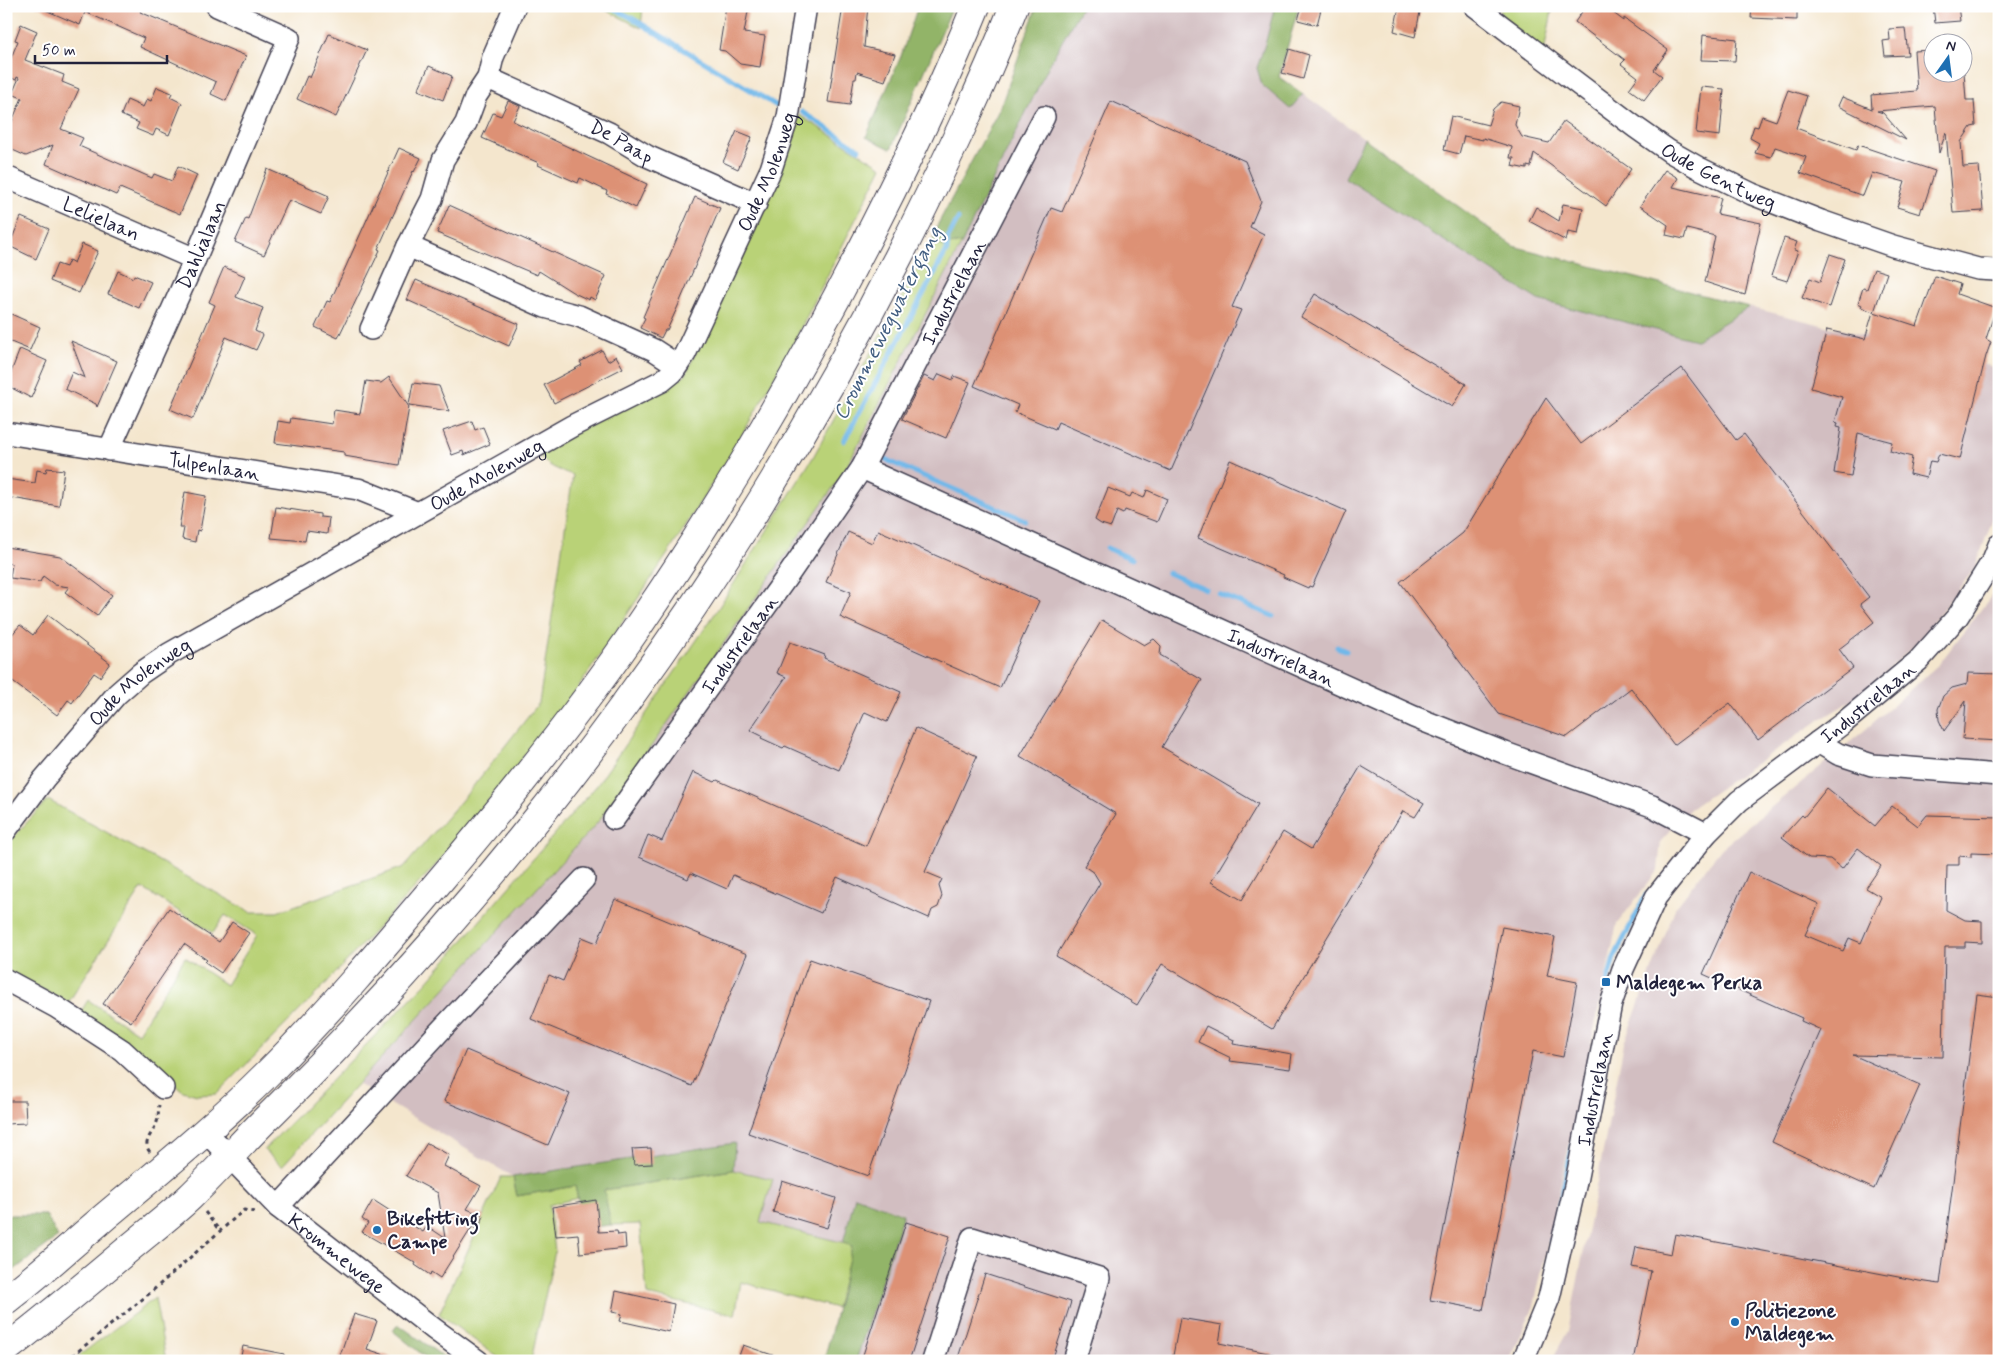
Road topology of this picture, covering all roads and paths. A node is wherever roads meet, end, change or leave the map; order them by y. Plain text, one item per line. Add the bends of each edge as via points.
1 (217, 6) edge
2 (515, 6) edge
3 (806, 6) edge
4 (976, 6) edge
5 (1014, 6) edge
6 (1475, 6) edge
7 (488, 78) junction
8 (1044, 117) dead end
9 (6, 177) edge
10 (756, 204) junction
11 (408, 246) junction
12 (195, 259) junction
13 (1999, 269) edge
14 (371, 329) dead end
15 (677, 365) junction
16 (6, 433) edge
17 (108, 450) junction
18 (862, 468) junction
19 (418, 513) junction
20 (1999, 546) edge
21 (1818, 742) junction
22 (1999, 775) edge
23 (614, 819) dead end
24 (6, 830) edge
25 (1706, 834) junction
26 (584, 879) dead end
27 (6, 980) edge
28 (163, 1088) joint
29 (206, 1132) junction
30 (152, 1154) dead end
31 (229, 1156) junction
32 (278, 1207) junction
33 (203, 1209) dead end
34 (6, 1300) edge
35 (6, 1349) edge
36 (66, 1361) edge
37 (478, 1361) edge
38 (933, 1361) edge
39 (1074, 1361) edge
40 (1523, 1361) edge

1 - 12 street, Dahlialaan via 289,38
2 - 7 street via 493,57
3 - 10 street, Oude Molenweg via 788,117
4 - 29 highway via 940,92 836,299 758,440 637,628 516,790 372,962 266,1075
5 - 31 highway via 974,103 877,299 784,466 667,647 585,759 467,905 397,985
6 - 13 street, Oude Gentweg via 1635,127 1699,168 1821,222 1978,269
7 - 10 street, De Paap via 610,133 647,156
7 - 11 street via 443,160 432,199
8 - 18 street, Industrielaan
9 - 12 street, Lelielaan
10 - 15 street, Oude Molenweg
11 - 14 street
11 - 15 street via 545,307 579,316 654,350
12 - 17 street, Dahlialaan
15 - 19 street, Oude Molenweg via 662,381 572,426
16 - 17 street, Tulpenlaan
17 - 19 street, Tulpenlaan via 358,489
18 - 23 street, Industrielaan
18 - 25 street, Industrielaan via 1414,717 1652,806
19 - 24 street, Oude Molenweg via 141,673 110,702
20 - 21 street, Industrielaan via 1958,616 1918,661
21 - 22 street via 1838,754 1872,765
21 - 25 street, Industrielaan via 1739,801
25 - 40 street, Industrielaan via 1656,897 1623,969 1611,1004 1549,1298
26 - 32 street
27 - 28 street via 56,1007 122,1050
28 - 30 path via 157,1123 146,1143
29 - 31 street, Krommewege
29 - 34 highway
31 - 32 street, Krommewege
31 - 35 highway via 191,1196
32 - 37 street, Krommewege
33 - 36 path via 219,1230 150,1293
38 - 39 street via 972,1238 1099,1278

